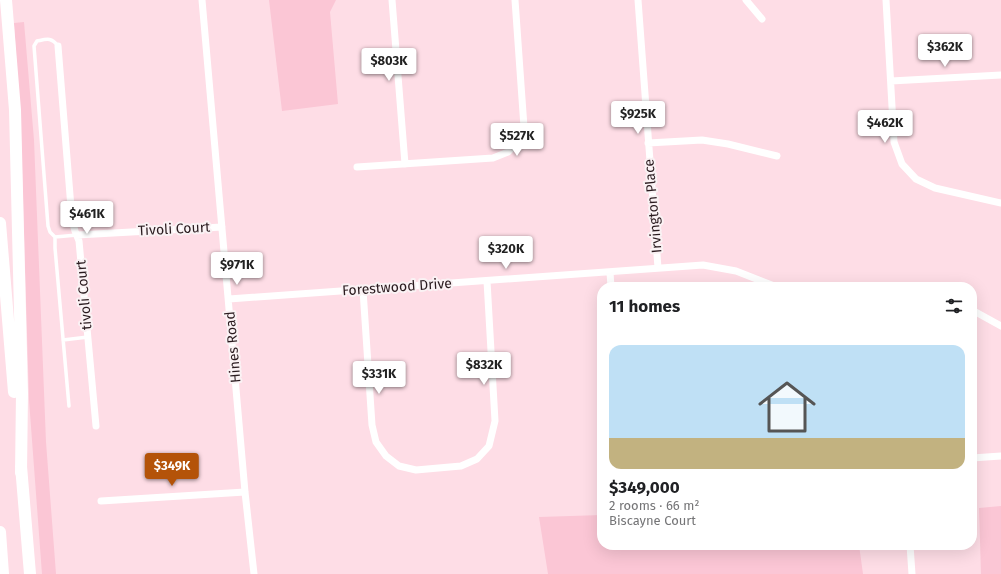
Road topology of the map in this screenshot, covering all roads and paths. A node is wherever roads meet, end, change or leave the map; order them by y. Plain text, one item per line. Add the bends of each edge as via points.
1 (6, 0) edge
2 (202, 0) edge
3 (392, 0) edge
4 (515, 0) edge
5 (638, 0) edge
6 (746, 0) edge
7 (886, 0) edge
8 (762, 20) dead end
9 (58, 46) joint
10 (1001, 75) edge
11 (891, 81) junction
12 (648, 143) junction
13 (777, 156) dead end
14 (404, 164) junction
15 (357, 167) dead end
16 (1001, 203) edge
17 (0, 223) edge
18 (222, 227) junction
19 (77, 235) junction
20 (54, 237) junction
21 (658, 268) junction
22 (610, 272) junction
23 (487, 281) junction
24 (611, 282) edge
25 (758, 282) edge
26 (363, 290) junction
27 (229, 299) junction
28 (977, 313) edge
29 (1001, 326) edge
30 (88, 337) junction
31 (63, 340) junction
32 (69, 406) dead end
33 (96, 426) dead end
34 (1001, 456) edge
35 (977, 458) edge
36 (21, 473) junction
37 (245, 492) junction
38 (101, 501) dead end
39 (0, 532) edge
40 (910, 550) edge
41 (4, 574) edge
42 (30, 574) edge
43 (254, 574) edge
44 (912, 574) edge

1 - 36 highway via 15,110 22,393
2 - 18 street, Hines Road
3 - 14 street
4 - 14 street via 524,127 516,144 508,152 493,158
5 - 12 street, Irvington Place
6 - 8 street
7 - 11 street
9 - 19 street, tivoli Court via 72,220
9 - 20 lane via 54,41 47,39 37,41 34,46 48,226
10 - 11 street
11 - 16 street via 894,142 902,164 916,179 935,188
12 - 13 street via 702,140
12 - 21 street, Irvington Place
14 - 15 street
17 - 36 highway
18 - 19 street, Tivoli Court
18 - 27 street, Hines Road
19 - 20 lane
19 - 30 street, tivoli Court
20 - 31 lane
21 - 22 street, Forestwood Drive
21 - 25 street, Forestwood Drive via 703,265 736,271
22 - 23 street, Forestwood Drive
22 - 24 street
23 - 26 street, Forestwood Drive
23 - 26 street via 496,421 489,446 477,459 461,466 416,470 399,466 386,456 376,442 372,425
26 - 27 street, Forestwood Drive
27 - 37 street, Hines Road
28 - 29 street
30 - 31 lane
30 - 33 street, tivoli Court
31 - 32 lane
34 - 35 street
36 - 42 highway
37 - 38 street
37 - 43 street, Hines Road
39 - 41 highway
40 - 44 street

